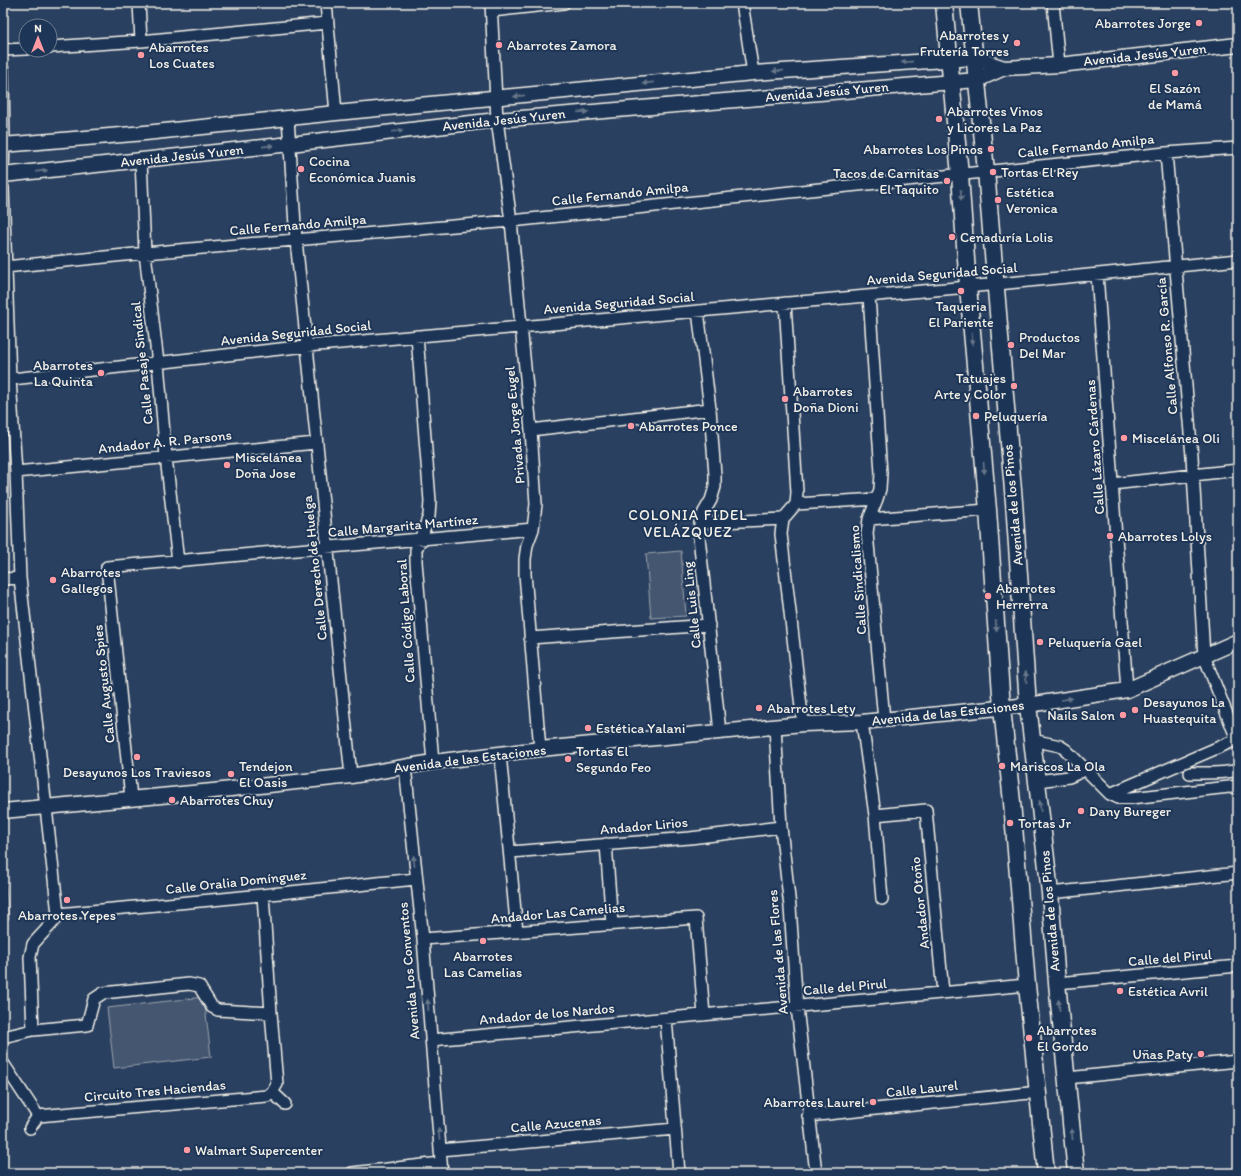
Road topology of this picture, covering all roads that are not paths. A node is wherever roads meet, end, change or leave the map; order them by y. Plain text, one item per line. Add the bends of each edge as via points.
1 (139, 3) edge
2 (326, 3) edge
3 (564, 3) edge
4 (742, 3) edge
5 (944, 3) edge
6 (969, 3) edge
7 (1053, 3) edge
8 (491, 7) edge
9 (328, 23) junction
10 (141, 41) junction
11 (1238, 45) edge
12 (58, 46) edge
13 (18, 49) edge
14 (3, 50) edge
15 (974, 58) junction
16 (949, 59) junction
17 (1059, 65) junction
18 (1004, 68) junction
19 (3, 70) edge
20 (753, 73) junction
21 (976, 80) junction
22 (951, 82) junction
23 (496, 98) junction
24 (336, 113) junction
25 (288, 118) junction
26 (497, 120) junction
27 (290, 144) junction
28 (4, 145) edge
29 (1238, 148) edge
30 (1166, 153) junction
31 (141, 160) junction
32 (3, 169) edge
33 (986, 171) junction
34 (3, 175) edge
35 (960, 175) junction
36 (3, 188) edge
37 (510, 221) junction
38 (296, 240) junction
39 (145, 253) junction
40 (1238, 260) edge
41 (1176, 266) junction
42 (5, 267) junction
43 (1097, 274) junction
44 (995, 284) junction
45 (968, 287) junction
46 (868, 296) junction
47 (785, 303) junction
48 (698, 311) junction
49 (521, 327) junction
50 (417, 336) junction
51 (307, 346) junction
52 (158, 363) junction
53 (6, 379) edge
54 (710, 409) junction
55 (531, 430) junction
56 (316, 443) junction
57 (166, 457) junction
58 (1238, 470) edge
59 (16, 472) junction
60 (1192, 475) junction
61 (1112, 484) junction
62 (877, 499) junction
63 (796, 504) junction
64 (988, 510) junction
65 (783, 519) junction
66 (868, 519) junction
67 (700, 523) junction
68 (533, 529) junction
69 (420, 539) junction
70 (328, 548) junction
71 (178, 562) junction
72 (107, 567) joint
73 (20, 578) junction
74 (3, 579) edge
75 (709, 625) junction
76 (530, 638) junction
77 (1238, 641) edge
78 (1204, 656) junction
79 (1127, 690) junction
80 (1028, 705) junction
81 (1002, 708) junction
82 (884, 720) junction
83 (862, 722) junction
84 (803, 724) junction
85 (775, 727) junction
86 (720, 732) junction
87 (1032, 740) junction
88 (1238, 740) edge
89 (540, 749) junction
90 (500, 754) junction
91 (1188, 761) junction
92 (433, 762) junction
93 (405, 766) junction
94 (1085, 770) junction
95 (1238, 770) edge
96 (1190, 773) junction
97 (351, 776) junction
98 (1037, 781) junction
99 (1238, 786) edge
100 (1190, 792) junction
101 (1110, 794) junction
102 (131, 798) junction
103 (46, 807) junction
104 (3, 811) edge
105 (875, 815) junction
106 (780, 827) junction
107 (606, 844) junction
108 (510, 852) junction
109 (1238, 873) edge
110 (416, 879) junction
111 (1050, 893) junction
112 (263, 895) junction
113 (882, 899) dead end
114 (58, 914) junction
115 (612, 924) junction
116 (517, 932) junction
117 (423, 940) junction
118 (1238, 966) edge
119 (1057, 983) junction
120 (1027, 985) junction
121 (943, 993) junction
122 (797, 1007) junction
123 (270, 1013) junction
124 (704, 1015) junction
125 (666, 1019) junction
126 (33, 1030) junction
127 (3, 1037) edge
128 (431, 1040) junction
129 (1238, 1061) edge
130 (3, 1063) edge
131 (1067, 1078) junction
132 (272, 1092) junction
133 (1039, 1092) junction
134 (285, 1104) dead end
135 (38, 1116) junction
136 (808, 1116) junction
137 (30, 1128) dead end
138 (676, 1129) junction
139 (440, 1150) junction
140 (442, 1168) edge
141 (352, 1173) edge
142 (680, 1173) edge
143 (816, 1173) edge
144 (1046, 1173) edge
145 (1076, 1173) edge

1 - 10 street
2 - 9 street
3 - 8 street
4 - 20 street
5 - 16 main road, Avenida de los Pinos
6 - 15 main road, Avenida de los Pinos
7 - 17 street
8 - 23 street, Privada Jorge Eugel
9 - 10 street
9 - 24 street
10 - 12 street
11 - 17 street, Avenida Jesús Yuren
13 - 14 street
15 - 16 street, Avenida Jesús Yuren
15 - 18 street, Avenida Jesús Yuren
15 - 21 main road, Avenida de los Pinos
16 -> 20 street, Avenida Jesús Yuren
16 - 22 main road, Avenida de los Pinos
17 - 18 street, Avenida Jesús Yuren
18 - 21 street, Avenida Jesús Yuren
19 - 28 street
20 -> 23 street, Avenida Jesús Yuren
21 - 22 street, Avenida Jesús Yuren
21 - 33 main road, Avenida de los Pinos
26 -> 22 street, Avenida Jesús Yuren
22 - 35 main road, Avenida de los Pinos
23 - 24 street, Avenida Jesús Yuren
23 - 26 street, Privada Jorge Eugel
24 - 25 street, Avenida Jesús Yuren
25 - 27 street, Calle Derecho de Huelga
25 - 28 street, Avenida Jesús Yuren
27 -> 26 street, Avenida Jesús Yuren
26 - 37 street, Privada Jorge Eugel
31 -> 27 street, Avenida Jesús Yuren
27 - 38 street, Calle Derecho de Huelga
28 - 32 street
29 - 30 street, Calle Fernando Amilpa
30 - 33 street, Calle Fernando Amilpa
30 - 41 street, Calle Alfonso R. García
34 -> 31 street, Avenida Jesús Yuren
31 - 39 street, Calle Pasaje Sindical
33 - 35 street, Calle Fernando Amilpa
33 - 44 main road, Avenida de los Pinos
35 - 37 street, Calle Fernando Amilpa
35 -> 45 main road, Avenida de los Pinos
36 - 42 street
37 - 38 street, Calle Fernando Amilpa
37 - 49 street, Privada Jorge Eugel
38 - 39 street, Calle Fernando Amilpa
38 - 51 street, Calle Derecho de Huelga
39 - 42 street, Calle Fernando Amilpa
39 - 52 street, Calle Pasaje Sindical
40 - 41 street, Avenida Seguridad Social
41 - 43 street, Avenida Seguridad Social
41 - 60 street, Calle Alfonso R. García
42 - 53 street
43 - 44 street, Avenida Seguridad Social
43 - 61 street, Calle Lázaro Cárdenas
44 - 45 street, Avenida Seguridad Social
80 -> 44 main road, Avenida de los Pinos
45 - 46 street, Avenida Seguridad Social
45 -> 64 main road, Avenida de los Pinos
46 - 47 street, Avenida Seguridad Social
46 - 62 street, Calle Sindicalismo via 881,473
47 - 48 street, Avenida Seguridad Social
47 - 63 street
48 - 49 street, Avenida Seguridad Social
48 - 54 street, Calle Luis Ling
49 - 50 street, Avenida Seguridad Social
49 - 55 street, Privada Jorge Eugel
50 - 51 street, Avenida Seguridad Social
50 - 69 street, Calle Código Laboral via 430,501 429,516
51 - 52 street, Avenida Seguridad Social
51 - 56 street, Calle Derecho de Huelga
52 - 53 street, Avenida Seguridad Social
52 - 57 street, Calle Pasaje Sindical
53 - 59 street
54 - 55 street
54 - 67 street, Calle Luis Ling via 715,487
55 - 68 street, Privada Jorge Eugel via 536,504
56 - 57 street, Andador A. R. Parsons
56 - 70 street, Calle Derecho de Huelga
57 - 59 street, Andador A. R. Parsons
57 - 71 street, Calle Pasaje Sindical
58 - 60 street
59 - 73 street
60 - 61 street
60 - 78 street, Calle Alfonso R. García
61 - 79 street, Calle Lázaro Cárdenas
62 - 63 street
62 - 66 street, Calle Sindicalismo
63 - 65 street
64 - 66 street
64 -> 81 main road, Avenida de los Pinos
65 - 67 street
65 - 84 street via 781,534
66 - 82 street, Calle Sindicalismo
67 - 75 street, Calle Luis Ling via 699,537
68 - 69 street, Calle Margarita Martínez
68 - 76 street, Privada Jorge Eugel via 525,559
69 - 70 street, Calle Margarita Martínez
69 - 92 street, Calle Código Laboral via 416,550 416,574
70 - 71 street, Calle Margarita Martínez
70 - 97 street, Calle Derecho de Huelga
71 - 72 street, Calle Margarita Martínez
72 - 102 street, Calle Augusto Spies
73 - 74 street
73 - 103 street
75 - 76 street
75 - 86 street, Calle Luis Ling
76 - 89 street, Privada Jorge Eugel
77 - 78 street, Avenida de las Estaciones
78 - 79 street, Avenida de las Estaciones
78 - 88 street, Calle Alfonso R. García
80 -> 79 street, Avenida de las Estaciones
80 - 81 street, Avenida de las Estaciones
80 - 87 main road, Avenida de los Pinos
81 - 82 street, Avenida de las Estaciones
81 - 120 main road, Avenida de los Pinos
82 - 83 street, Avenida de las Estaciones
83 - 84 street, Avenida de las Estaciones
83 - 105 street
84 - 85 street, Avenida de las Estaciones
85 - 86 street, Avenida de las Estaciones
85 - 106 street, Avenida de las Flores
86 - 89 street, Avenida de las Estaciones
87 - 94 street via 1060,746
87 - 98 main road, Avenida de los Pinos
88 - 91 street
89 - 90 street, Avenida de las Estaciones
90 - 92 street, Avenida de las Estaciones
90 - 108 street
91 - 96 street
91 - 101 street
92 - 93 street, Avenida de las Estaciones
93 - 97 street, Avenida de las Estaciones
110 -> 93 street, Avenida Los Conventos
94 - 98 street via 1069,777
94 - 101 street
95 - 96 street
96 - 100 street
97 - 102 street, Avenida de las Estaciones
111 -> 98 main road, Avenida de los Pinos
99 - 100 street
100 - 101 street via 1131,798 1119,798
102 - 103 street, Avenida de las Estaciones
103 - 104 street, Avenida de las Estaciones
103 - 114 street
105 - 113 street
105 - 121 street, Andador Otoño via 926,810
106 - 107 street, Andador Lirios via 690,838
106 - 122 street, Avenida de las Flores via 790,907
107 - 108 street, Andador Lirios
107 - 115 street
108 - 116 street
109 - 111 street
110 - 112 street, Calle Oralia Domínguez
110 - 117 street, Avenida Los Conventos
111 - 119 main road, Avenida de los Pinos
112 - 114 street, Calle Oralia Domínguez
112 - 123 street
114 - 126 street via 33,944 30,957
115 - 116 street, Andador Las Camelias
115 - 124 street, Andador Las Camelias via 696,918
116 - 117 street, Andador Las Camelias
128 -> 117 street, Avenida Los Conventos
118 - 119 street, Calle del Pirul
131 -> 119 main road, Avenida de los Pinos
120 - 121 street, Calle del Pirul
120 - 133 main road, Avenida de los Pinos
121 - 122 street, Calle del Pirul
122 - 124 street, Calle del Pirul
122 - 136 street, Avenida de las Flores
123 - 126 street via 218,1010 212,1007 199,986 189,984 103,993 94,999 87,1025
123 - 132 street via 277,1084
124 - 125 street, Calle del Pirul
125 - 128 street, Andador de los Nardos
125 - 138 street
126 - 127 street
139 -> 128 street, Avenida Los Conventos
129 - 131 street
130 - 135 street
145 -> 131 main road, Avenida de los Pinos
132 - 134 street
132 - 135 street, Circuito Tres Haciendas via 267,1096
133 - 136 street, Calle Laurel
133 - 144 main road, Avenida de los Pinos
135 - 137 street
136 - 143 street, Avenida de las Flores
138 - 139 street, Calle Azucenas
138 - 142 street
139 - 140 street, Avenida Los Conventos
140 - 141 street

